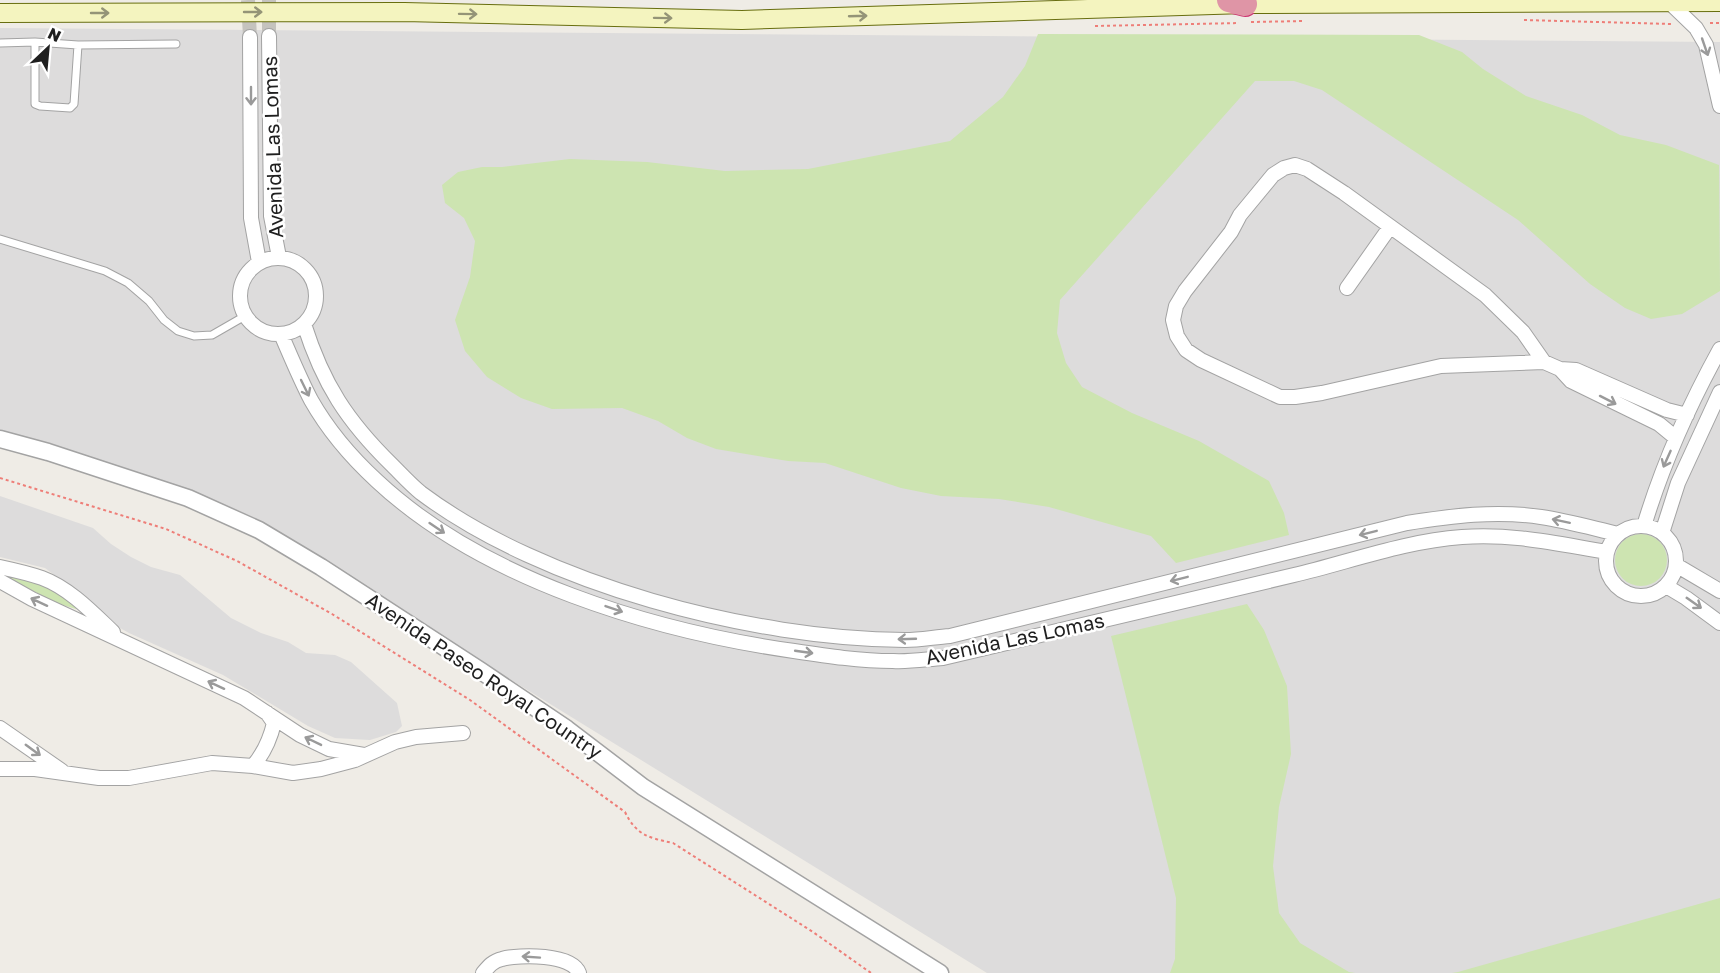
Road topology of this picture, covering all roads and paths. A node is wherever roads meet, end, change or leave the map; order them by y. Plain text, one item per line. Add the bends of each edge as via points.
1 (455, 0) edge
2 (1237, 2) edge
3 (1669, 2) junction
4 (1720, 2) edge
5 (404, 12) junction
6 (0, 13) edge
7 (269, 36) tunnel mouth
8 (250, 37) tunnel mouth
9 (35, 42) junction
10 (0, 43) edge
11 (176, 44) dead end
12 (78, 45) junction
13 (1720, 106) edge
14 (1390, 227) junction
15 (0, 239) edge
16 (279, 257) junction
17 (259, 262) junction
18 (1347, 288) dead end
19 (245, 316) junction
20 (304, 324) junction
21 (281, 334) junction
22 (1720, 350) edge
23 (1544, 362) junction
24 (1560, 369) junction
25 (1720, 392) edge
26 (1687, 415) junction
27 (1676, 438) junction
28 (0, 439) edge
29 (0, 478) edge
30 (1407, 523) junction
31 (1644, 526) junction
32 (1662, 533) junction
33 (1618, 534) junction
34 (1414, 544) junction
35 (1607, 552) junction
36 (1676, 565) junction
37 (0, 567) edge
38 (0, 581) edge
39 (1666, 586) junction
40 (1720, 591) edge
41 (1720, 623) edge
42 (121, 640) junction
43 (267, 713) junction
44 (0, 728) edge
45 (463, 733) dead end
46 (365, 756) junction
47 (253, 766) junction
48 (0, 770) edge
49 (65, 773) junction
50 (935, 972) edge
51 (483, 973) edge
52 (579, 973) edge
53 (871, 973) edge

1 - 5 main road
2 - 3 main road
5 -> 2 main road via 742,20
3 - 4 main road
3 -> 13 street via 1696,28 1706,45
6 -> 5 main road
7 - 16 street, Avenida Las Lomas via 272,216
8 -> 17 street, Avenida Las Lomas via 251,219
9 - 10 lane
9 - 12 lane
9 - 12 lane via 35,104 40,106 70,108 74,104
11 - 12 lane
14 - 18 street
14 - 23 street via 1485,296 1523,332
14 - 23 street via 1307,169 1295,165 1284,168 1273,175 1240,215 1185,291 1173,320 1178,336 1186,350 1201,360 1280,397 1322,393 1441,366
15 - 19 lane via 105,271 149,301 178,331 194,336 212,335
16 - 17 street
16 - 20 street via 300,265 314,282 316,305
17 - 19 street via 242,280 240,305
19 - 21 street via 260,330
20 - 21 street via 294,332
30 -> 20 street, Avenida Las Lomas via 950,636 907,640 844,638 771,627 626,592 568,572 465,522 420,492 354,424 330,389
21 -> 34 street, Avenida Las Lomas via 312,401 337,437 401,502 457,541 558,589 620,612 758,646 894,662 943,658
22 - 26 street
23 - 24 street
24 - 26 street via 1576,370
24 -> 27 street via 1571,381 1659,424
25 - 32 street via 1678,483
26 - 27 street
27 -> 31 street
28 - 50 street, Avenida Paseo Royal Country via 188,498 259,530 482,671 643,787
29 - 53 path via 166,529 237,561 332,614 470,700 625,812 633,828 673,843
33 -> 30 street, Avenida Las Lomas via 1540,517 1500,514
30 - 34 street
31 - 32 street
31 - 33 street
32 - 36 street via 1675,553
33 - 35 street
34 - 35 street, Avenida Las Lomas via 1498,536
35 - 39 street via 1609,575 1624,592 1646,596
36 - 39 street
36 - 40 street
37 - 42 street via 44,578 66,591
42 -> 38 street
39 -> 41 street
43 -> 42 street via 244,698
46 -> 43 street via 329,749
43 - 47 street via 274,723 263,754
44 -> 49 street
45 - 46 street via 416,737
46 - 47 street via 293,773
47 - 49 street via 212,763 129,778
48 - 49 street
52 -> 51 street via 564,959 519,956 490,964

